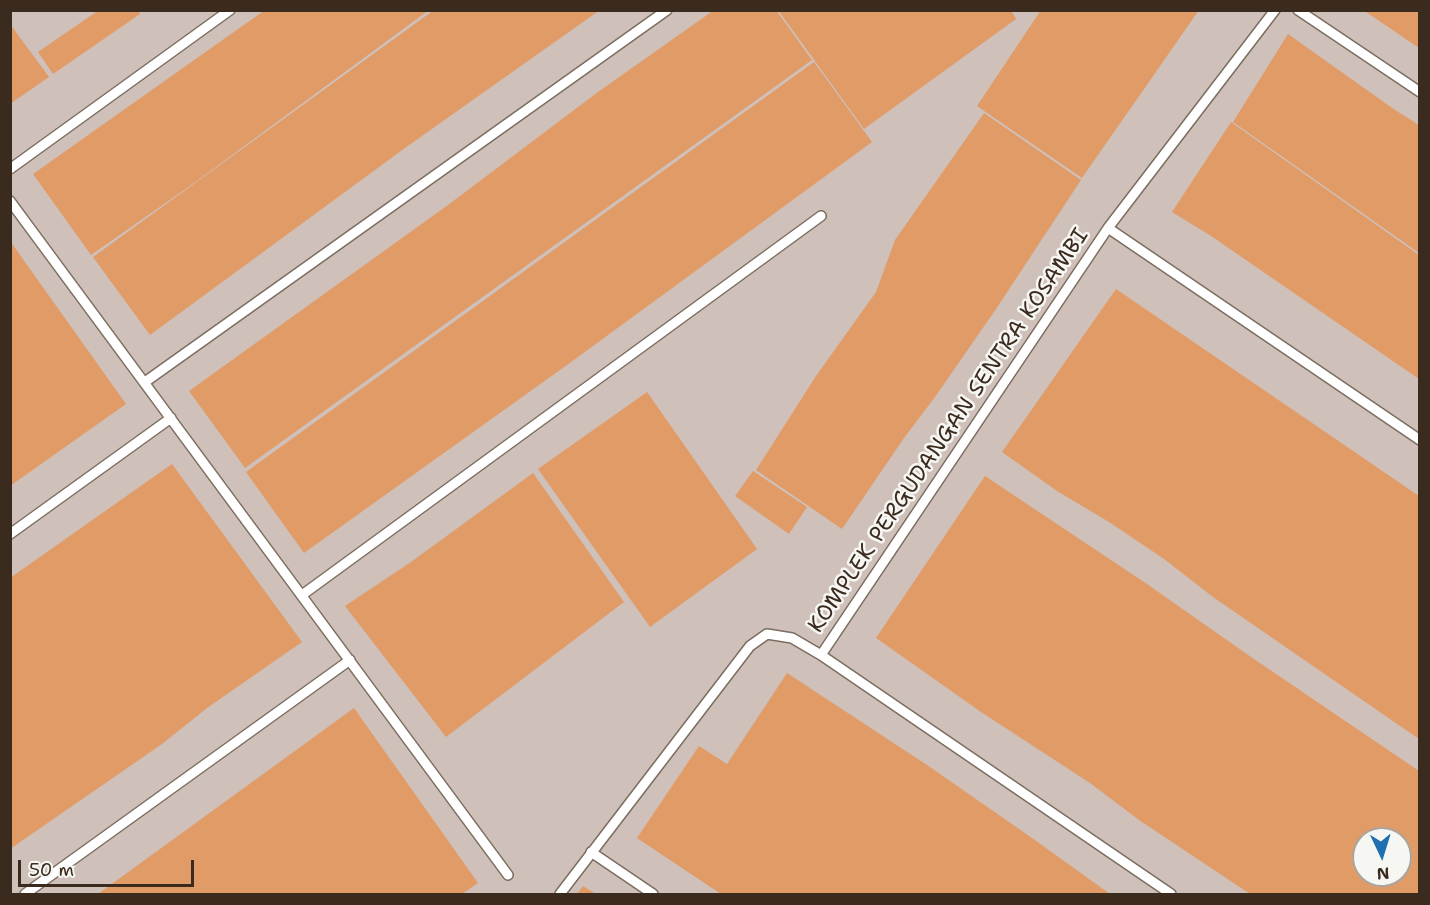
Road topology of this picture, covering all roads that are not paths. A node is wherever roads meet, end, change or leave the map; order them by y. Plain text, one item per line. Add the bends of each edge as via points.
1 (230, 10) edge
2 (667, 10) edge
3 (1275, 10) edge
4 (1298, 10) edge
5 (1419, 92) edge
6 (10, 169) edge
7 (10, 201) edge
8 (821, 216) dead end
9 (1108, 228) junction
10 (145, 382) junction
11 (171, 418) junction
12 (1419, 440) edge
13 (10, 534) edge
14 (302, 595) junction
15 (821, 655) junction
16 (350, 660) junction
17 (591, 852) junction
18 (508, 875) dead end
19 (25, 894) edge
20 (560, 894) edge
21 (653, 894) edge
22 (1171, 894) edge

1 - 6 lane
2 - 10 lane
3 - 9 lane, KOMPLEK PERGUDANGAN SENTRA KOSAMBI
4 - 5 lane
7 - 10 lane
8 - 14 lane
9 - 12 lane, KOMPLEK PERGUDANGAN SENTRA KOSAMBI
9 - 15 lane, KOMPLEK PERGUDANGAN SENTRA KOSAMBI
10 - 11 lane
11 - 13 lane
11 - 14 lane
14 - 16 lane
15 - 17 lane, KOMPLEK PERGUDANGAN SENTRA KOSAMBI via 792,638 767,634 750,646
15 - 22 lane, KOMPLEK PERGUDANGAN SENTRA KOSAMBI
16 - 18 lane
16 - 19 lane
17 - 20 lane, KOMPLEK PERGUDANGAN SENTRA KOSAMBI
17 - 21 lane

